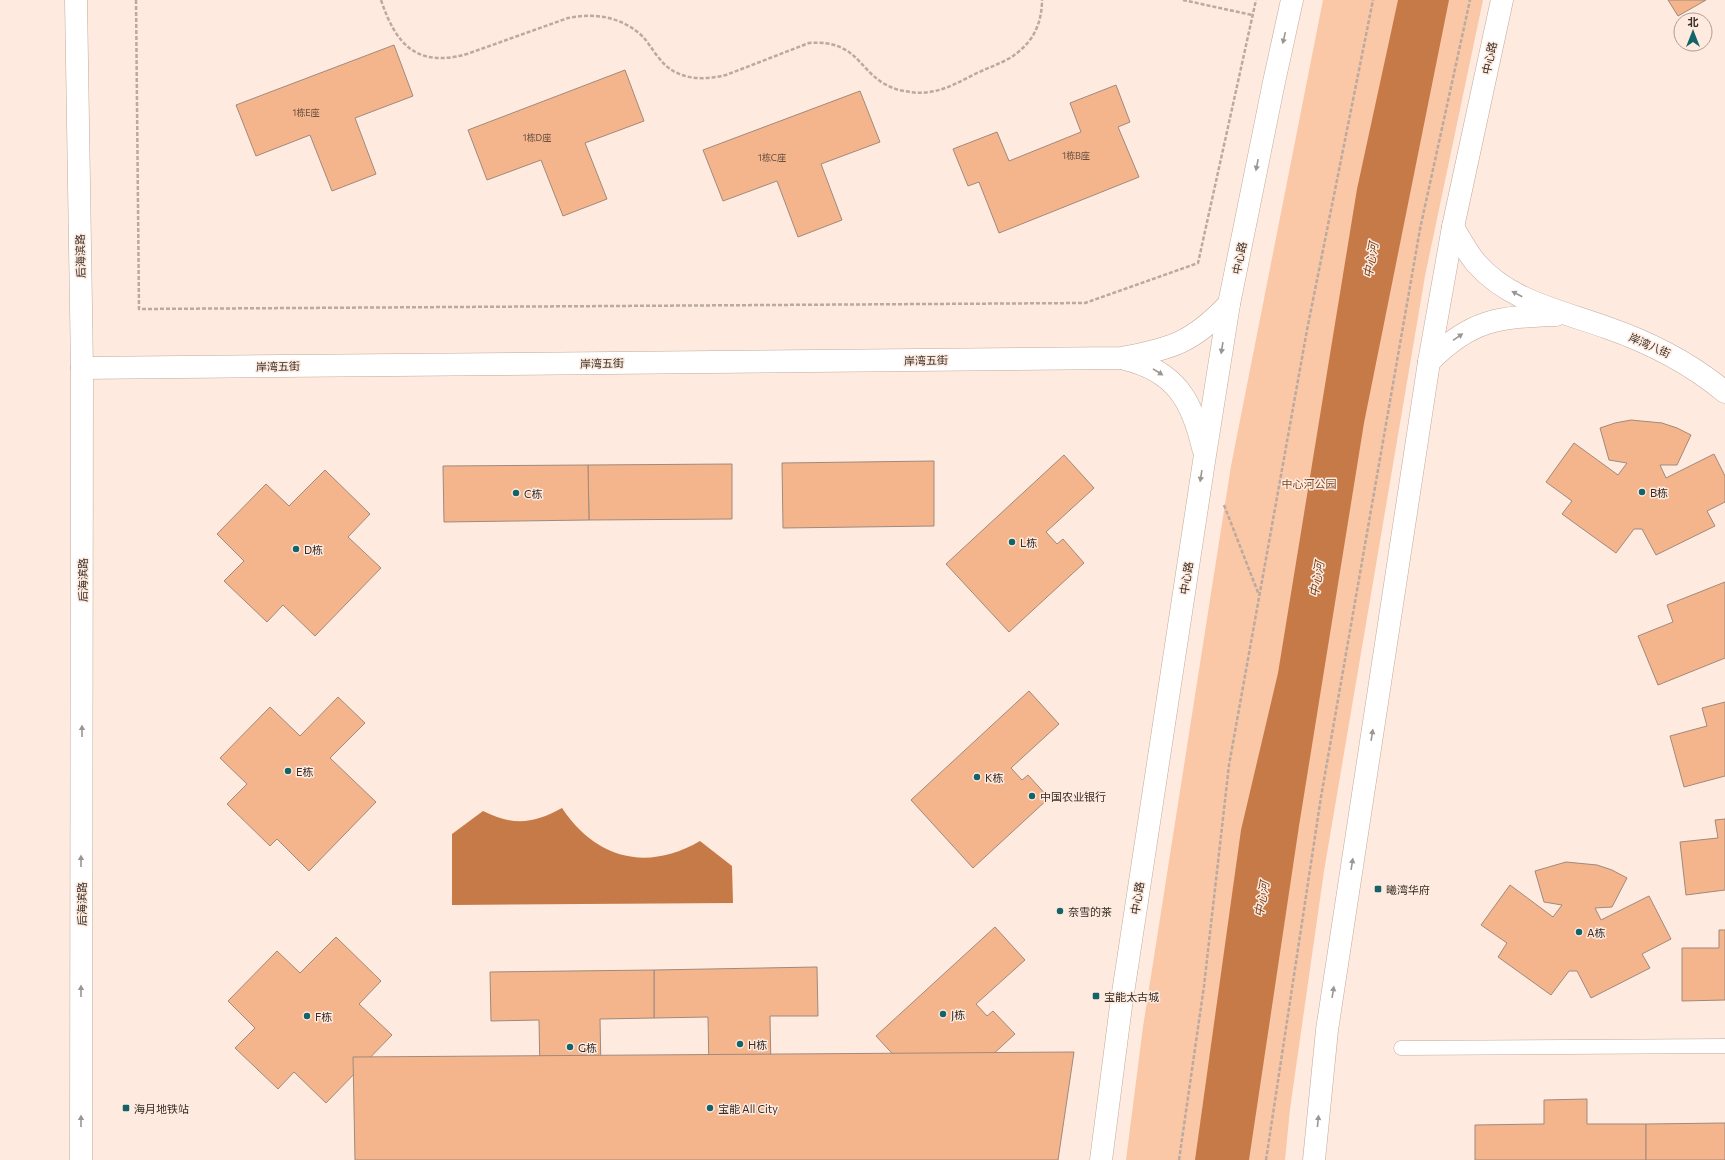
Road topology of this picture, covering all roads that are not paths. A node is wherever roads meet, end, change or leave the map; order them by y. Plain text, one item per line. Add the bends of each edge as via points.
1 (76, 0) edge
2 (1292, 0) edge
3 (1502, 0) edge
4 (1453, 227) junction
5 (1229, 304) junction
6 (1566, 315) junction
7 (1122, 358) junction
8 (1429, 362) junction
9 (82, 368) junction
10 (1725, 392) edge
11 (1205, 454) junction
12 (1725, 1046) edge
13 (1401, 1048) dead end
14 (81, 1160) edge
15 (1101, 1160) edge
16 (1314, 1160) edge

1 - 9 main road, 后海滨路
2 -> 5 main road, 中心路
3 - 4 main road, 中心路
6 -> 4 main road, 岸湾八街 via 1538,305 1492,278 1464,248
4 - 8 main road, 中心路
5 - 7 main road via 1198,333 1178,344 1160,351
5 -> 11 main road, 中心路
8 -> 6 main road via 1446,345 1487,323 1511,317
6 - 10 main road, 岸湾八街 via 1614,330 1674,356 1705,375
7 - 9 main road, 岸湾五街
7 -> 11 main road via 1144,364 1171,381 1190,407 1198,424
16 -> 8 main road, 中心路 via 1327,1030
14 -> 9 main road, 后海滨路
11 -> 15 main road, 中心路 via 1121,1006
12 - 13 lane

